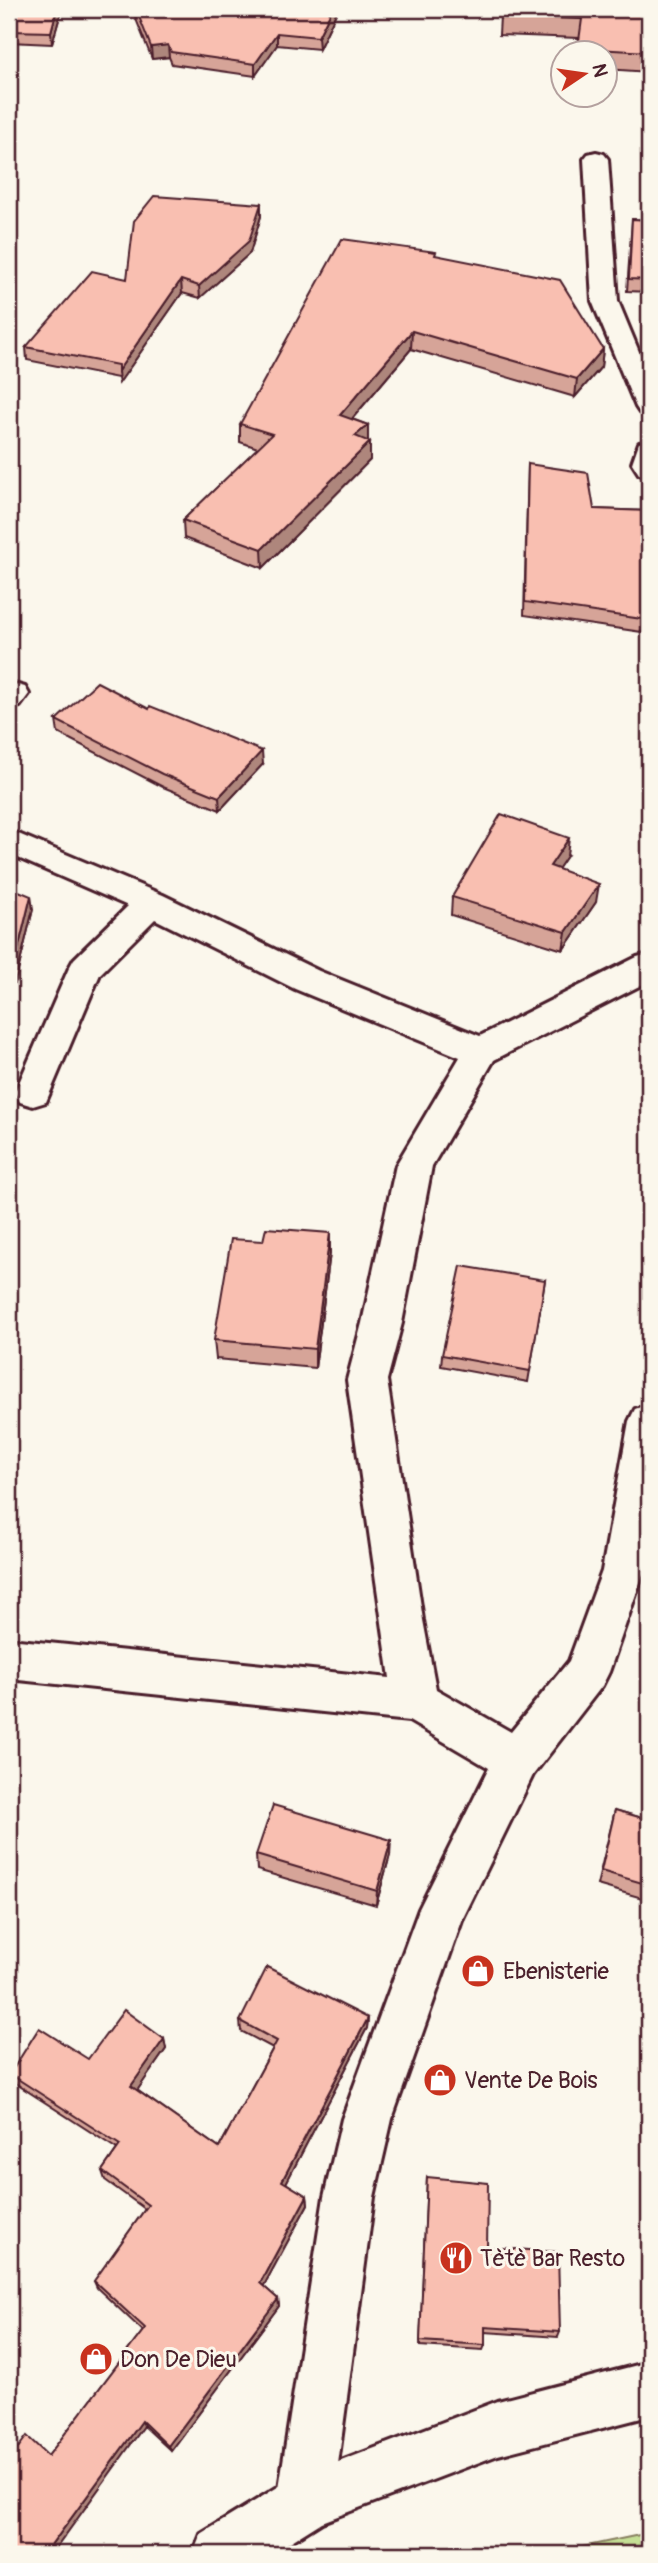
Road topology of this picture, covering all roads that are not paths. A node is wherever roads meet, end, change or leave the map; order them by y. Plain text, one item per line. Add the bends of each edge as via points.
1 (596, 159) dead end
2 (649, 407) edge
3 (649, 449) edge
4 (649, 468) edge
5 (9, 841) edge
6 (151, 903) junction
7 (649, 966) edge
8 (481, 1051) junction
9 (33, 1092) dead end
10 (649, 1421) edge
11 (9, 1659) edge
12 (416, 1701) junction
13 (517, 1760) junction
14 (649, 2389) edge
15 (305, 2501) junction
16 (221, 2554) edge

1 - 2 street via 606,301
3 - 4 street
5 - 6 street
6 - 8 street via 307,980
6 - 9 street via 86,968
7 - 8 street
8 - 12 street via 414,1165 367,1380
10 - 13 street via 623,1571 587,1672
11 - 12 street
12 - 13 street
13 - 15 street via 442,1909 367,2119 349,2197
14 - 15 street via 498,2428
15 - 16 street

